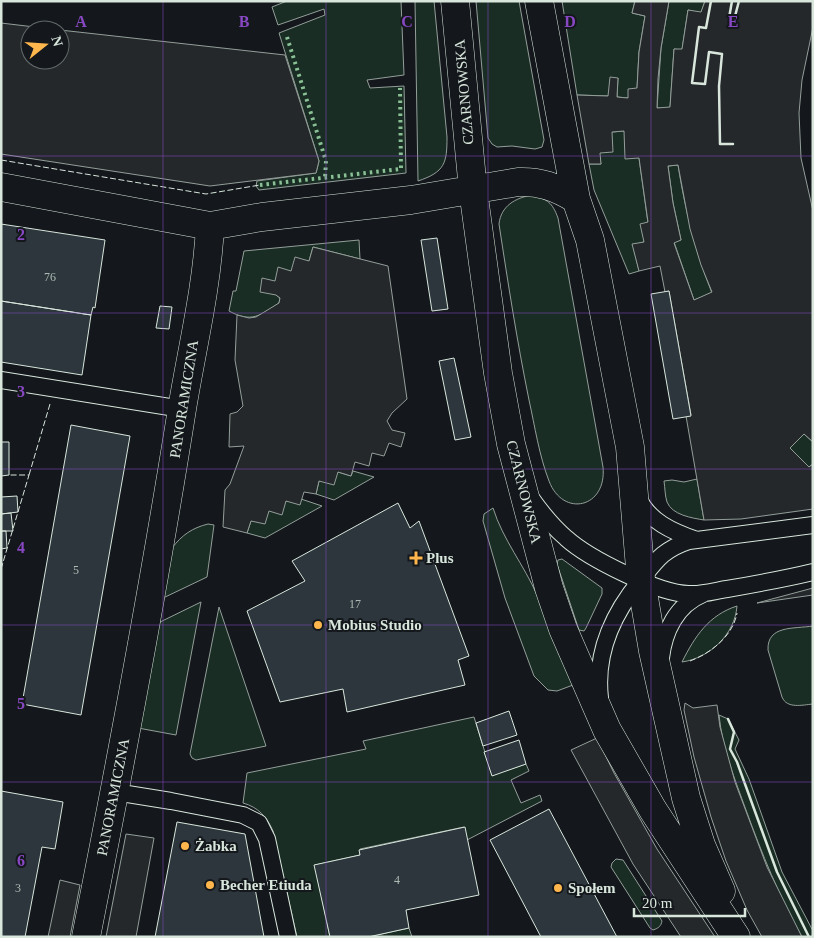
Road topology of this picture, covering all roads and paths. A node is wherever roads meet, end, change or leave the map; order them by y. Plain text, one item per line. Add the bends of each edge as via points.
1 (455, 1) edge
2 (539, 1) edge
3 (1, 188) edge
4 (473, 190) junction
5 (576, 199) junction
6 (210, 226) junction
7 (1, 380) edge
8 (182, 410) junction
9 (519, 476) junction
10 (634, 484) junction
11 (813, 525) edge
12 (697, 540) junction
13 (813, 572) edge
14 (641, 580) junction
15 (712, 592) junction
16 (660, 684) junction
17 (606, 730) junction
18 (115, 792) junction
19 (86, 937) edge
20 (288, 937) edge
21 (736, 937) edge
22 (742, 937) edge

1 - 4 street, CZARNOWSKA
2 - 5 street
3 - 6 street
4 - 5 street via 534,182 554,187
4 - 6 street
4 - 9 street, CZARNOWSKA via 498,373
5 - 10 street via 590,240 630,447
6 - 8 street, PANORAMICZNA via 209,259
7 - 8 lane
8 - 18 street, PANORAMICZNA
9 - 14 lane via 539,509 567,540 611,567
9 - 17 street, CZARNOWSKA via 556,611
10 - 12 lane via 645,509 658,522
10 - 14 street
11 - 12 lane
12 - 14 lane via 669,549
13 - 15 lane
14 - 15 lane via 675,593
14 - 16 street
14 - 17 lane via 615,616 602,654 598,686
15 - 16 lane via 691,600 674,619 663,646
16 - 22 street via 691,816
17 - 21 street, CZARNOWSKA via 653,810
18 - 19 street, PANORAMICZNA
18 - 20 lane via 243,815 259,823 267,839

